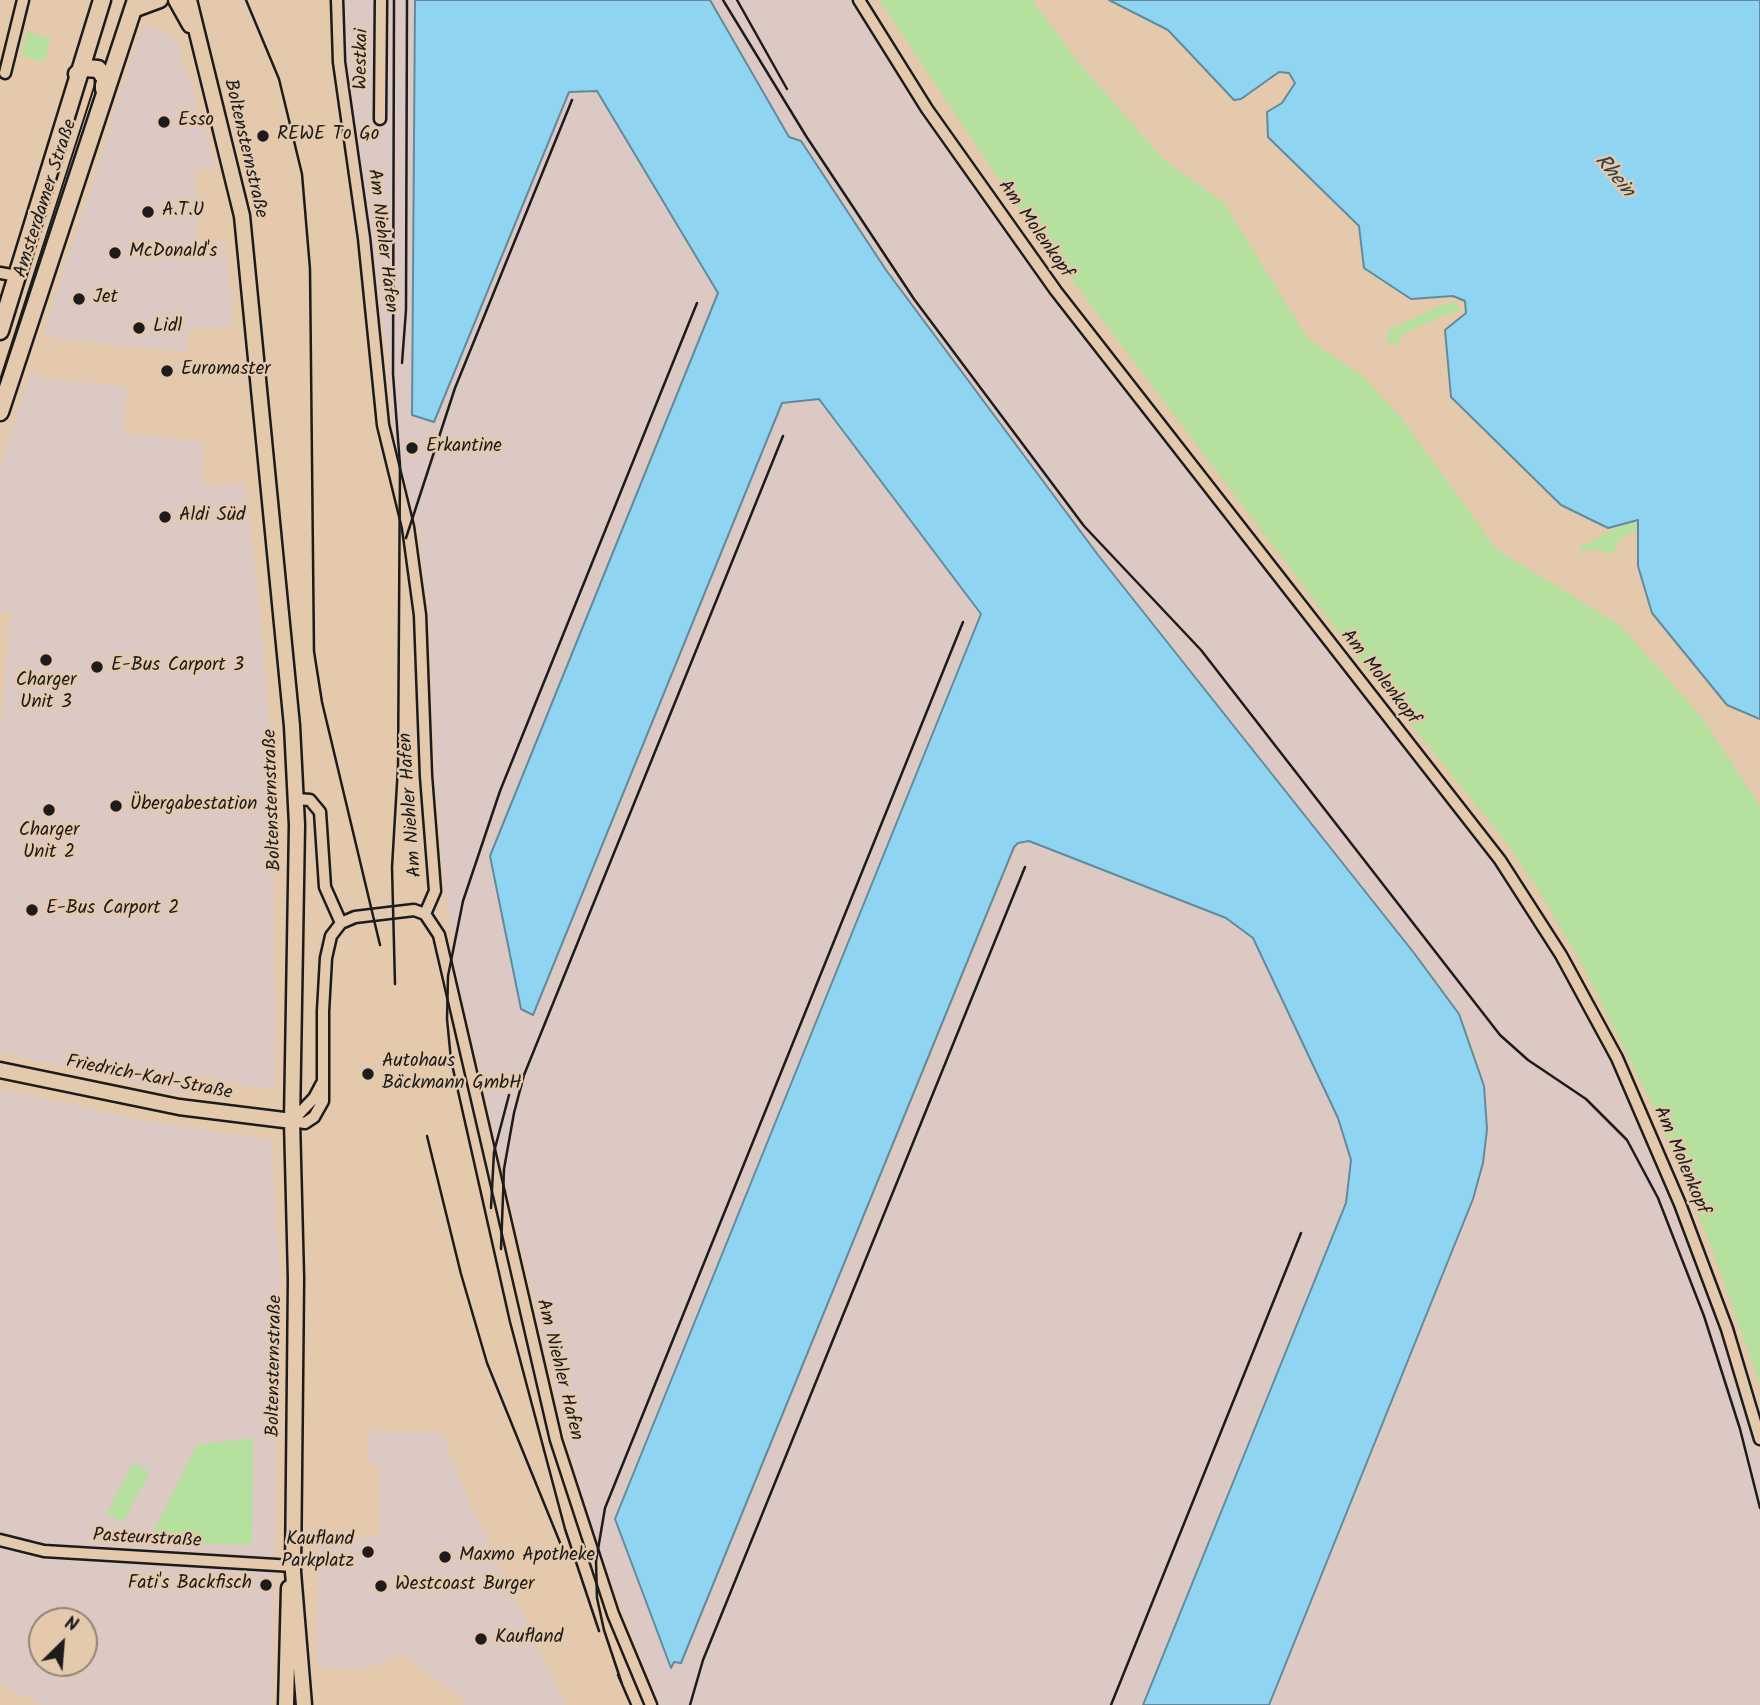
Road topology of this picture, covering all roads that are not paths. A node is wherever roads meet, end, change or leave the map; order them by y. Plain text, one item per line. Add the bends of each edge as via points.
1 (23, 0) edge
2 (102, 0) edge
3 (160, 0) edge
4 (337, 0) edge
5 (381, 0) edge
6 (859, 0) edge
7 (177, 1) edge
8 (134, 5) edge
9 (5, 73) dead end
10 (77, 74) junction
11 (104, 92) junction
12 (380, 119) dead end
13 (0, 273) edge
14 (17, 276) junction
15 (0, 331) edge
16 (0, 412) edge
17 (296, 799) junction
18 (425, 914) junction
19 (341, 923) junction
20 (0, 1070) edge
21 (292, 1121) junction
22 (1760, 1439) edge
23 (0, 1540) edge
24 (293, 1569) junction
25 (286, 1705) edge
26 (304, 1705) edge
27 (651, 1705) edge

1 - 9 street
2 - 10 main road, Amsterdamer Straße
3 - 8 main road
4 - 18 street, Am Niehler Hafen via 339,62 364,238 385,443 408,527 420,615 435,891
5 - 12 street, Westkai
6 - 22 street, Am Molenkopf via 927,109 1056,291 1500,860 1561,955 1617,1058 1680,1205 1727,1329
7 - 17 main road, Boltensternstraße via 196,36 242,216
8 - 11 main road, Amsterdamer Straße
10 - 11 main road via 85,68 99,69
10 - 14 main road, Amsterdamer Straße
11 - 16 main road, Amsterdamer Straße
13 - 14 street
14 - 15 main road, Amsterdamer Straße
17 - 19 street via 310,800 320,813 325,887
17 - 21 main road, Boltensternstraße
18 - 19 street via 414,910 355,916
18 - 27 street, Am Niehler Hafen via 439,935 556,1440 613,1614
19 - 21 street via 327,946 323,1101 305,1123
20 - 21 main road, Friedrich-Karl-Straße via 179,1107
21 - 24 main road, Boltensternstraße via 296,1279
23 - 24 street, Pasteurstraße via 44,1551
24 - 25 main road, Boltensternstraße via 288,1591
24 - 26 main road, Boltensternstraße

